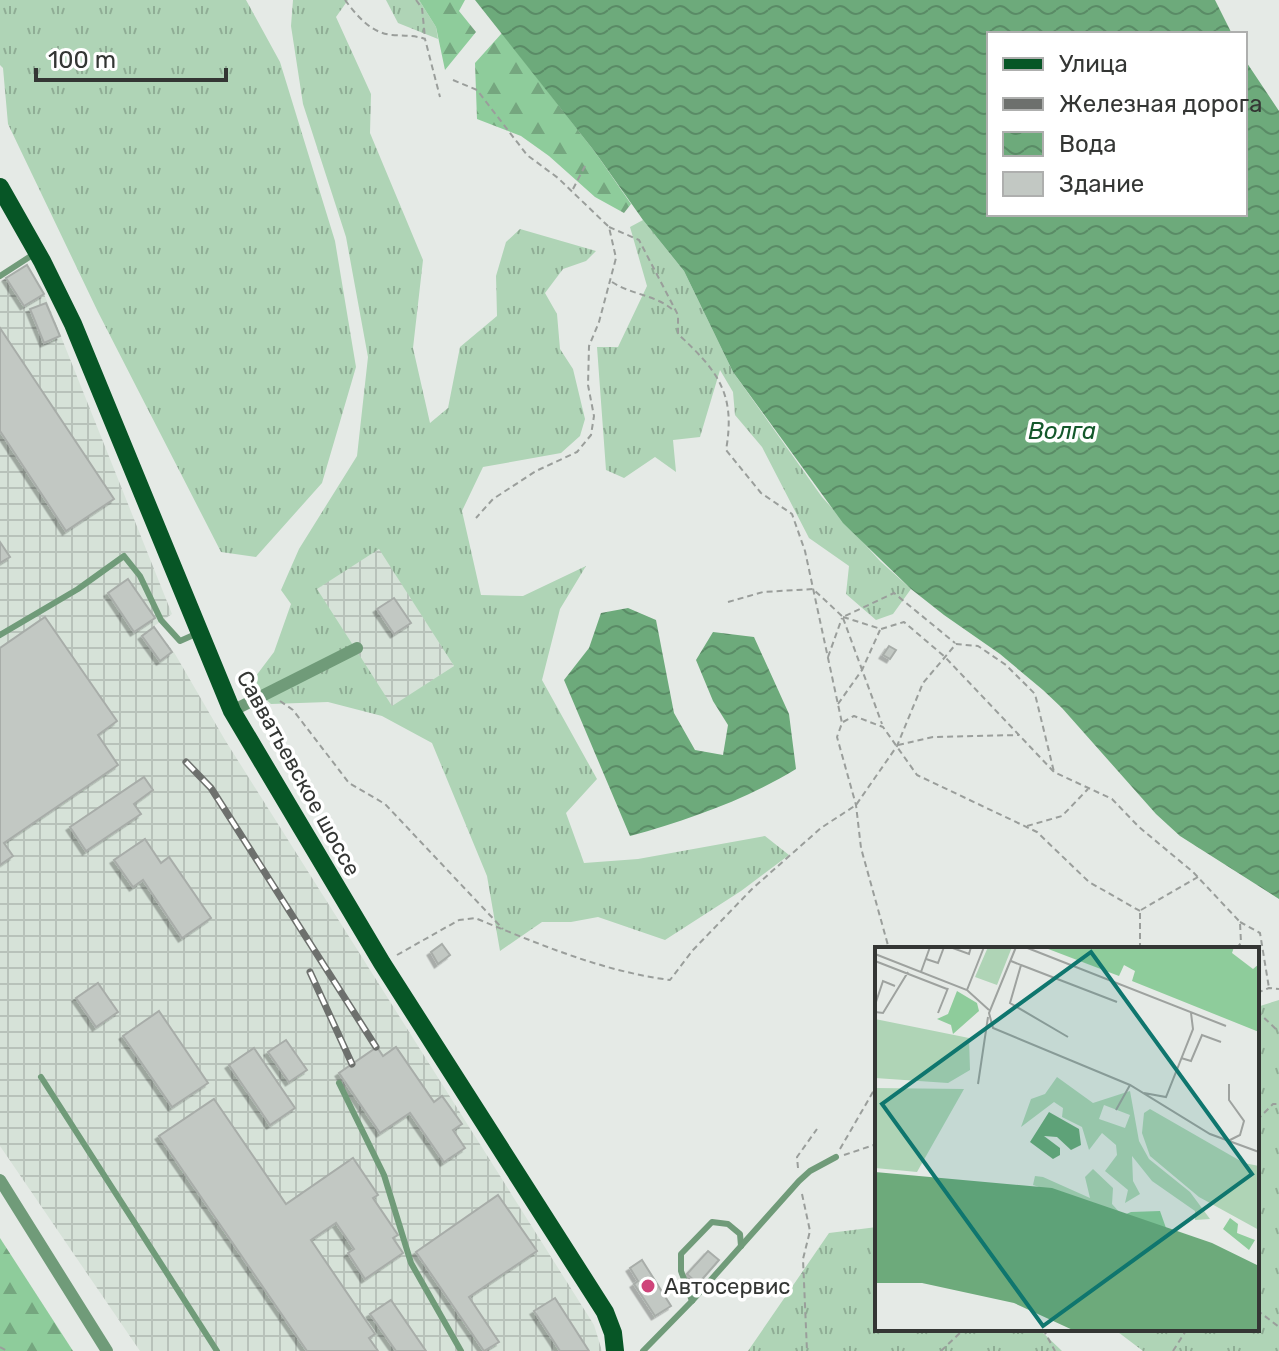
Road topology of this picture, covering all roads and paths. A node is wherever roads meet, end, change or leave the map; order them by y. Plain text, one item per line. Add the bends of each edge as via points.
1 (345, 0) edge
2 (416, 0) edge
3 (425, 39) junction
4 (453, 80) dead end
5 (440, 97) dead end
6 (586, 164) dead end
7 (572, 190) junction
8 (3, 195) edge
9 (609, 227) junction
10 (37, 252) junction
11 (0, 276) edge
12 (610, 281) junction
13 (678, 315) junction
14 (476, 518) dead end
15 (813, 589) junction
16 (728, 602) dead end
17 (843, 617) junction
18 (881, 629) junction
19 (198, 633) junction
20 (0, 635) edge
21 (956, 644) junction
22 (357, 648) dead end
23 (945, 657) junction
24 (827, 658) junction
25 (862, 670) junction
26 (268, 693) junction
27 (837, 705) junction
28 (232, 711) junction
29 (842, 723) junction
30 (883, 727) junction
31 (1019, 735) junction
32 (897, 746) junction
33 (1054, 772) junction
34 (1088, 788) junction
35 (856, 805) junction
36 (1026, 826) junction
37 (1198, 877) junction
38 (1140, 911) junction
39 (1240, 922) junction
40 (504, 930) junction
41 (888, 947) edge
42 (1140, 947) edge
43 (1238, 947) edge
44 (382, 963) junction
45 (1269, 988) junction
46 (1279, 989) edge
47 (1259, 992) edge
48 (1259, 1013) edge
49 (1279, 1032) edge
50 (41, 1077) dead end
51 (339, 1083) dead end
52 (875, 1089) edge
53 (1279, 1104) edge
54 (1259, 1118) edge
55 (817, 1129) dead end
56 (875, 1145) edge
57 (836, 1157) junction
58 (0, 1180) edge
59 (799, 1181) junction
60 (741, 1246) junction
61 (692, 1301) junction
62 (1259, 1312) edge
63 (1279, 1327) edge
64 (962, 1331) edge
65 (1044, 1331) edge
66 (1186, 1331) edge
67 (0, 1347) edge
68 (7, 1351) edge
69 (107, 1351) edge
70 (217, 1351) edge
71 (461, 1351) edge
72 (615, 1351) edge
73 (643, 1351) edge
74 (807, 1351) edge
75 (941, 1351) edge
76 (1055, 1351) edge
77 (1173, 1351) edge

1 - 3 path via 380,33
2 - 3 path via 422,8
3 - 5 path
4 - 7 path via 477,90 527,155
6 - 7 path
7 - 9 path
8 - 10 main road, Савватьевское шоссе
9 - 12 path via 616,258
9 - 13 path via 639,240
10 - 11 lane
10 - 19 main road, Савватьевское шоссе via 73,324
12 - 13 path via 652,297
12 - 14 path via 589,346 591,435 577,452 493,499
13 - 15 path via 678,334 719,377 731,422 726,450 761,493 792,514
15 - 16 path via 763,592
15 - 17 path
15 - 24 path
17 - 18 path
17 - 21 path via 894,593
17 - 24 path
17 - 25 path
18 - 23 path via 904,622
18 - 25 path
19 - 20 lane via 180,641 161,620 124,556
19 - 28 main road, Савватьевское шоссе
21 - 23 path
21 - 33 path via 978,646 1035,694
22 - 26 street
23 - 31 path
23 - 32 path via 923,683
24 - 27 path
25 - 27 path
25 - 30 path
26 - 28 street
26 - 40 path via 293,710 349,783 385,804
27 - 29 path
28 - 44 main road, Савватьевское шоссе
29 - 30 path via 854,716
29 - 35 path via 837,737
30 - 32 path
31 - 32 path via 933,737
31 - 33 path
32 - 35 path
32 - 36 path via 917,775
33 - 34 path
34 - 36 path via 1062,816
34 - 37 path via 1112,799
35 - 40 path via 821,828 752,889 670,980 577,959
35 - 41 path via 861,848
36 - 38 path via 1089,882
37 - 38 path
37 - 39 path
38 - 42 path
39 - 43 path
39 - 45 path via 1260,933
40 - 44 path via 475,918 459,920
44 - 72 main road, Савватьевское шоссе via 605,1312
45 - 46 path
45 - 47 path
48 - 49 path
50 - 70 lane
51 - 71 lane via 384,1175 411,1263
52 - 57 path
53 - 54 path
55 - 59 path via 797,1157
56 - 57 path
57 - 59 lane
58 - 69 street
59 - 60 lane
59 - 74 path via 810,1231 803,1259
60 - 61 lane
60 - 61 lane via 740,1234 728,1224 712,1222 697,1235 681,1254
61 - 73 lane
62 - 63 path
64 - 75 path
65 - 76 path
66 - 77 path
67 - 68 path

